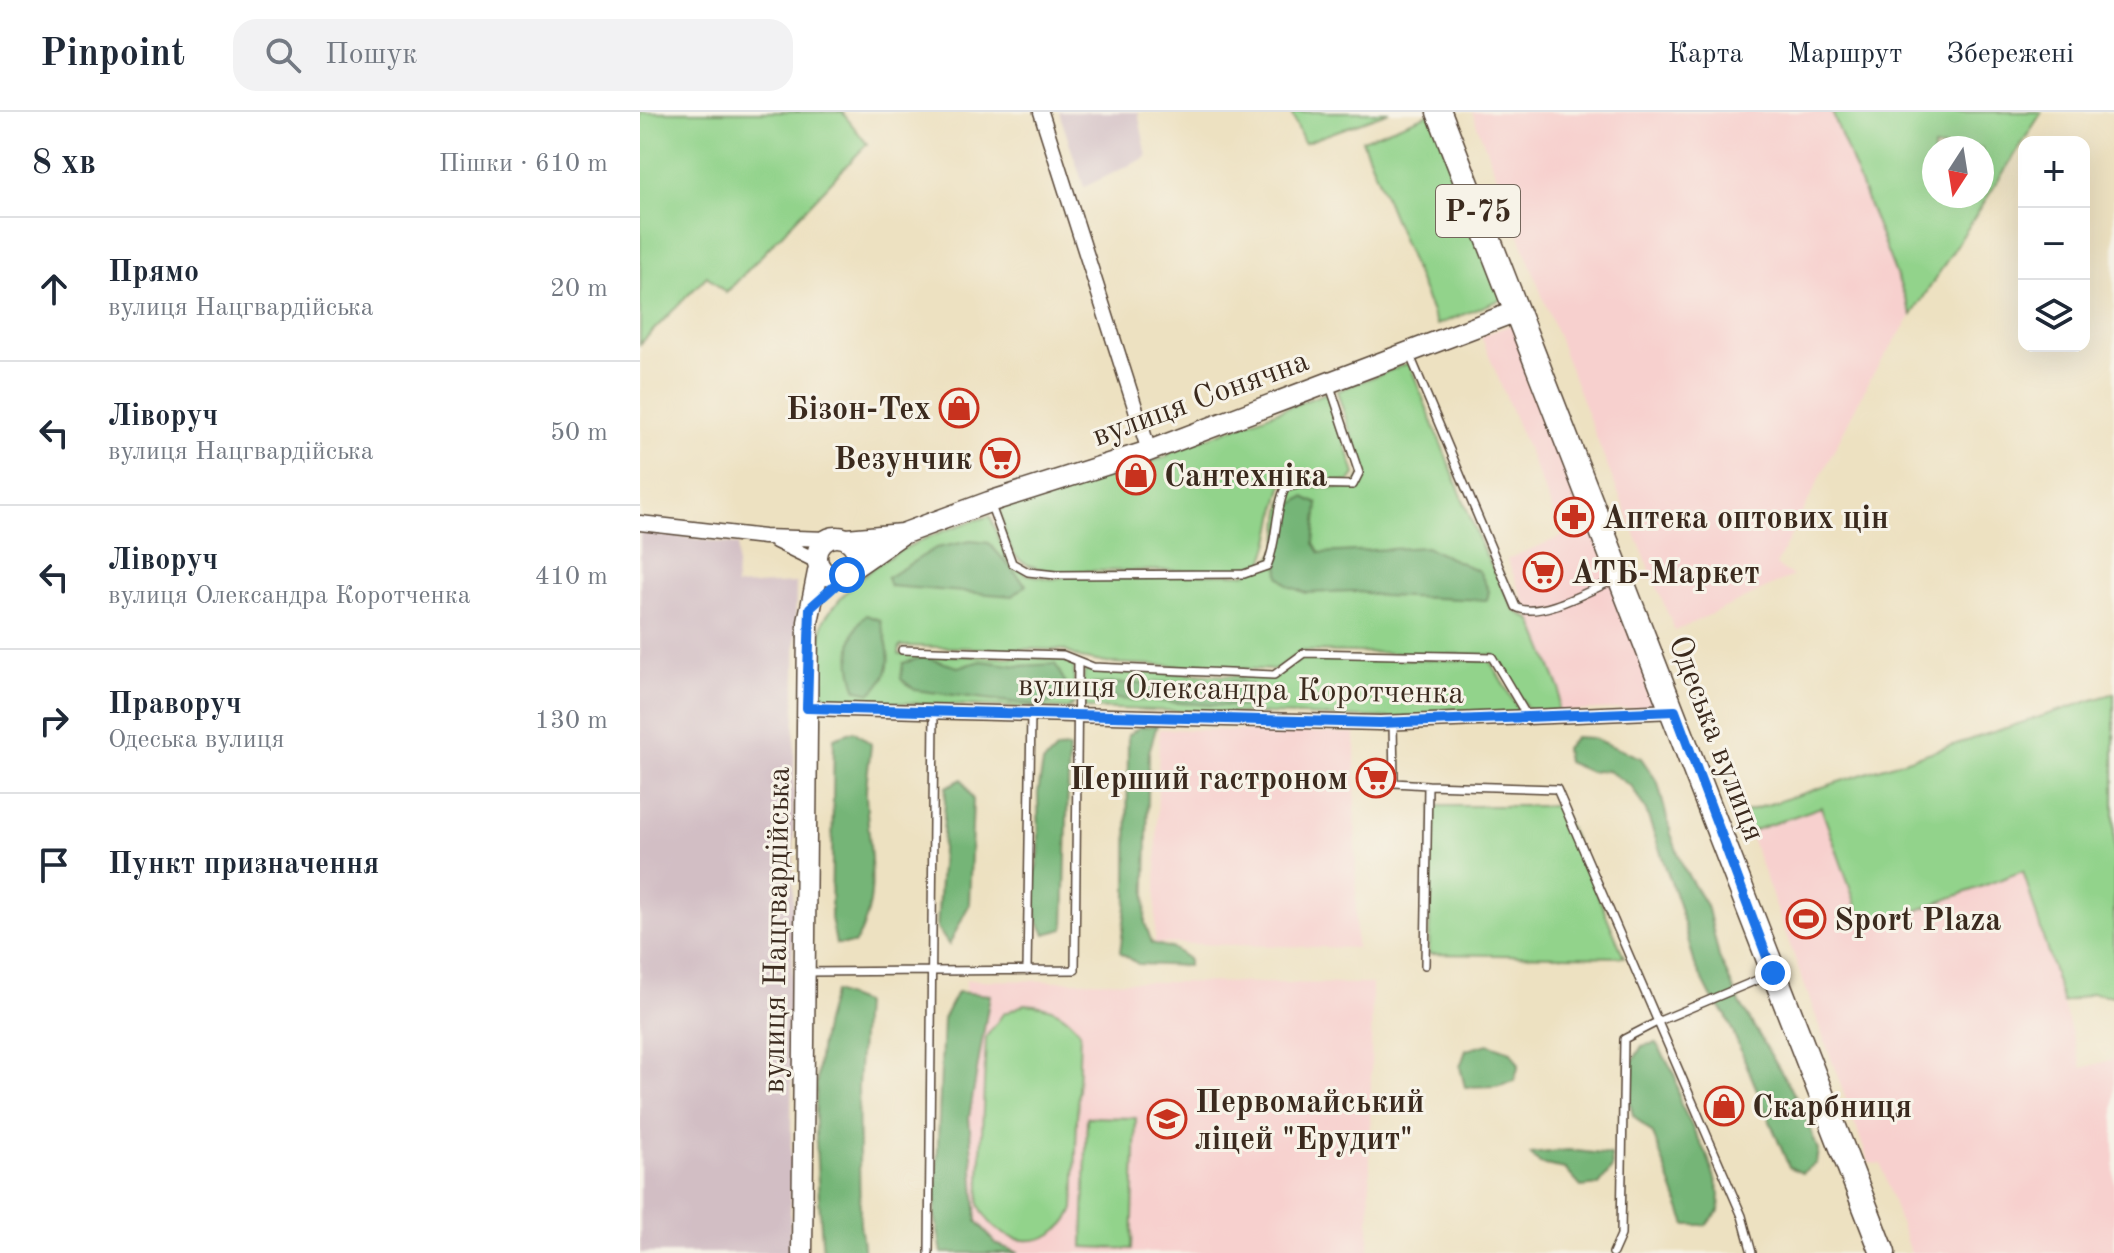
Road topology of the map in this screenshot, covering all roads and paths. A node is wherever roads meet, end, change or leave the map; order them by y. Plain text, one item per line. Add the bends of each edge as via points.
1 (1439, 112) edge
2 (1044, 113) edge
3 (1517, 311) junction
4 (1408, 352) junction
5 (1328, 381) junction
6 (1149, 451) junction
7 (989, 502) junction
8 (640, 523) edge
9 (902, 534) junction
10 (764, 537) junction
11 (837, 539) junction
12 (818, 564) junction
13 (851, 571) junction
14 (1622, 577) junction
15 (810, 608) junction
16 (902, 650) dead end
17 (1078, 663) junction
18 (807, 708) junction
19 (934, 711) junction
20 (1675, 711) junction
21 (1031, 714) junction
22 (1079, 715) junction
23 (1528, 718) junction
24 (1393, 722) junction
25 (1428, 785) junction
26 (1425, 965) dead end
27 (933, 971) junction
28 (1027, 971) junction
29 (804, 972) junction
30 (1773, 973) junction
31 (1659, 1021) junction
32 (802, 1253) edge
33 (929, 1253) edge
34 (1613, 1253) edge
35 (1752, 1253) edge
36 (1883, 1253) edge

1 - 3 main road, Одеська вулиця / Р-75
2 - 6 street
3 - 4 street, вулиця Сонячна
3 - 14 main road, Одеська вулиця / Р-75
4 - 5 street, вулиця Сонячна
4 - 14 lane via 1516,607 1541,611
5 - 6 street, вулиця Сонячна
5 - 7 lane via 1359,473 1353,485 1285,488 1267,566 1244,574 1028,572 1012,563
6 - 7 street, вулиця Сонячна
7 - 9 street, вулиця Сонячна
8 - 10 street, вулиця Сонячна
9 - 11 street, вулиця Сонячна
9 - 13 street, вулиця Сонячна
10 - 11 street, вулиця Сонячна
10 - 12 street, вулиця Сонячна
11 - 12 street via 819,548
11 - 13 street via 858,554
12 - 13 street via 834,578
12 - 15 street, вулиця Нацгвардійська
13 - 15 street
14 - 20 main road, Одеська вулиця / Р-75
15 - 18 street, вулиця Нацгвардійська
16 - 17 lane via 1063,655
17 - 22 lane
17 - 23 lane via 1274,675 1304,653 1492,657
18 - 19 street, вулиця Олександра Коротченка
18 - 29 street, вулиця Нацгвардійська
19 - 21 street, вулиця Олександра Коротченка
19 - 27 lane
20 - 23 street, вулиця Олександра Коротченка
20 - 30 main road, Одеська вулиця / Р-75
21 - 22 street, вулиця Олександра Коротченка
21 - 28 lane
22 - 24 street, вулиця Олександра Коротченка
22 - 28 lane via 1075,970
23 - 24 street, вулиця Олександра Коротченка
24 - 25 lane via 1394,783
25 - 26 lane
25 - 31 lane via 1557,789
27 - 28 lane
27 - 29 lane
27 - 33 lane
29 - 32 street, вулиця Нацгвардійська
30 - 31 lane
30 - 36 main road, Одеська вулиця / Р-75
31 - 34 lane via 1624,1039 1621,1235
31 - 35 lane via 1742,1216

